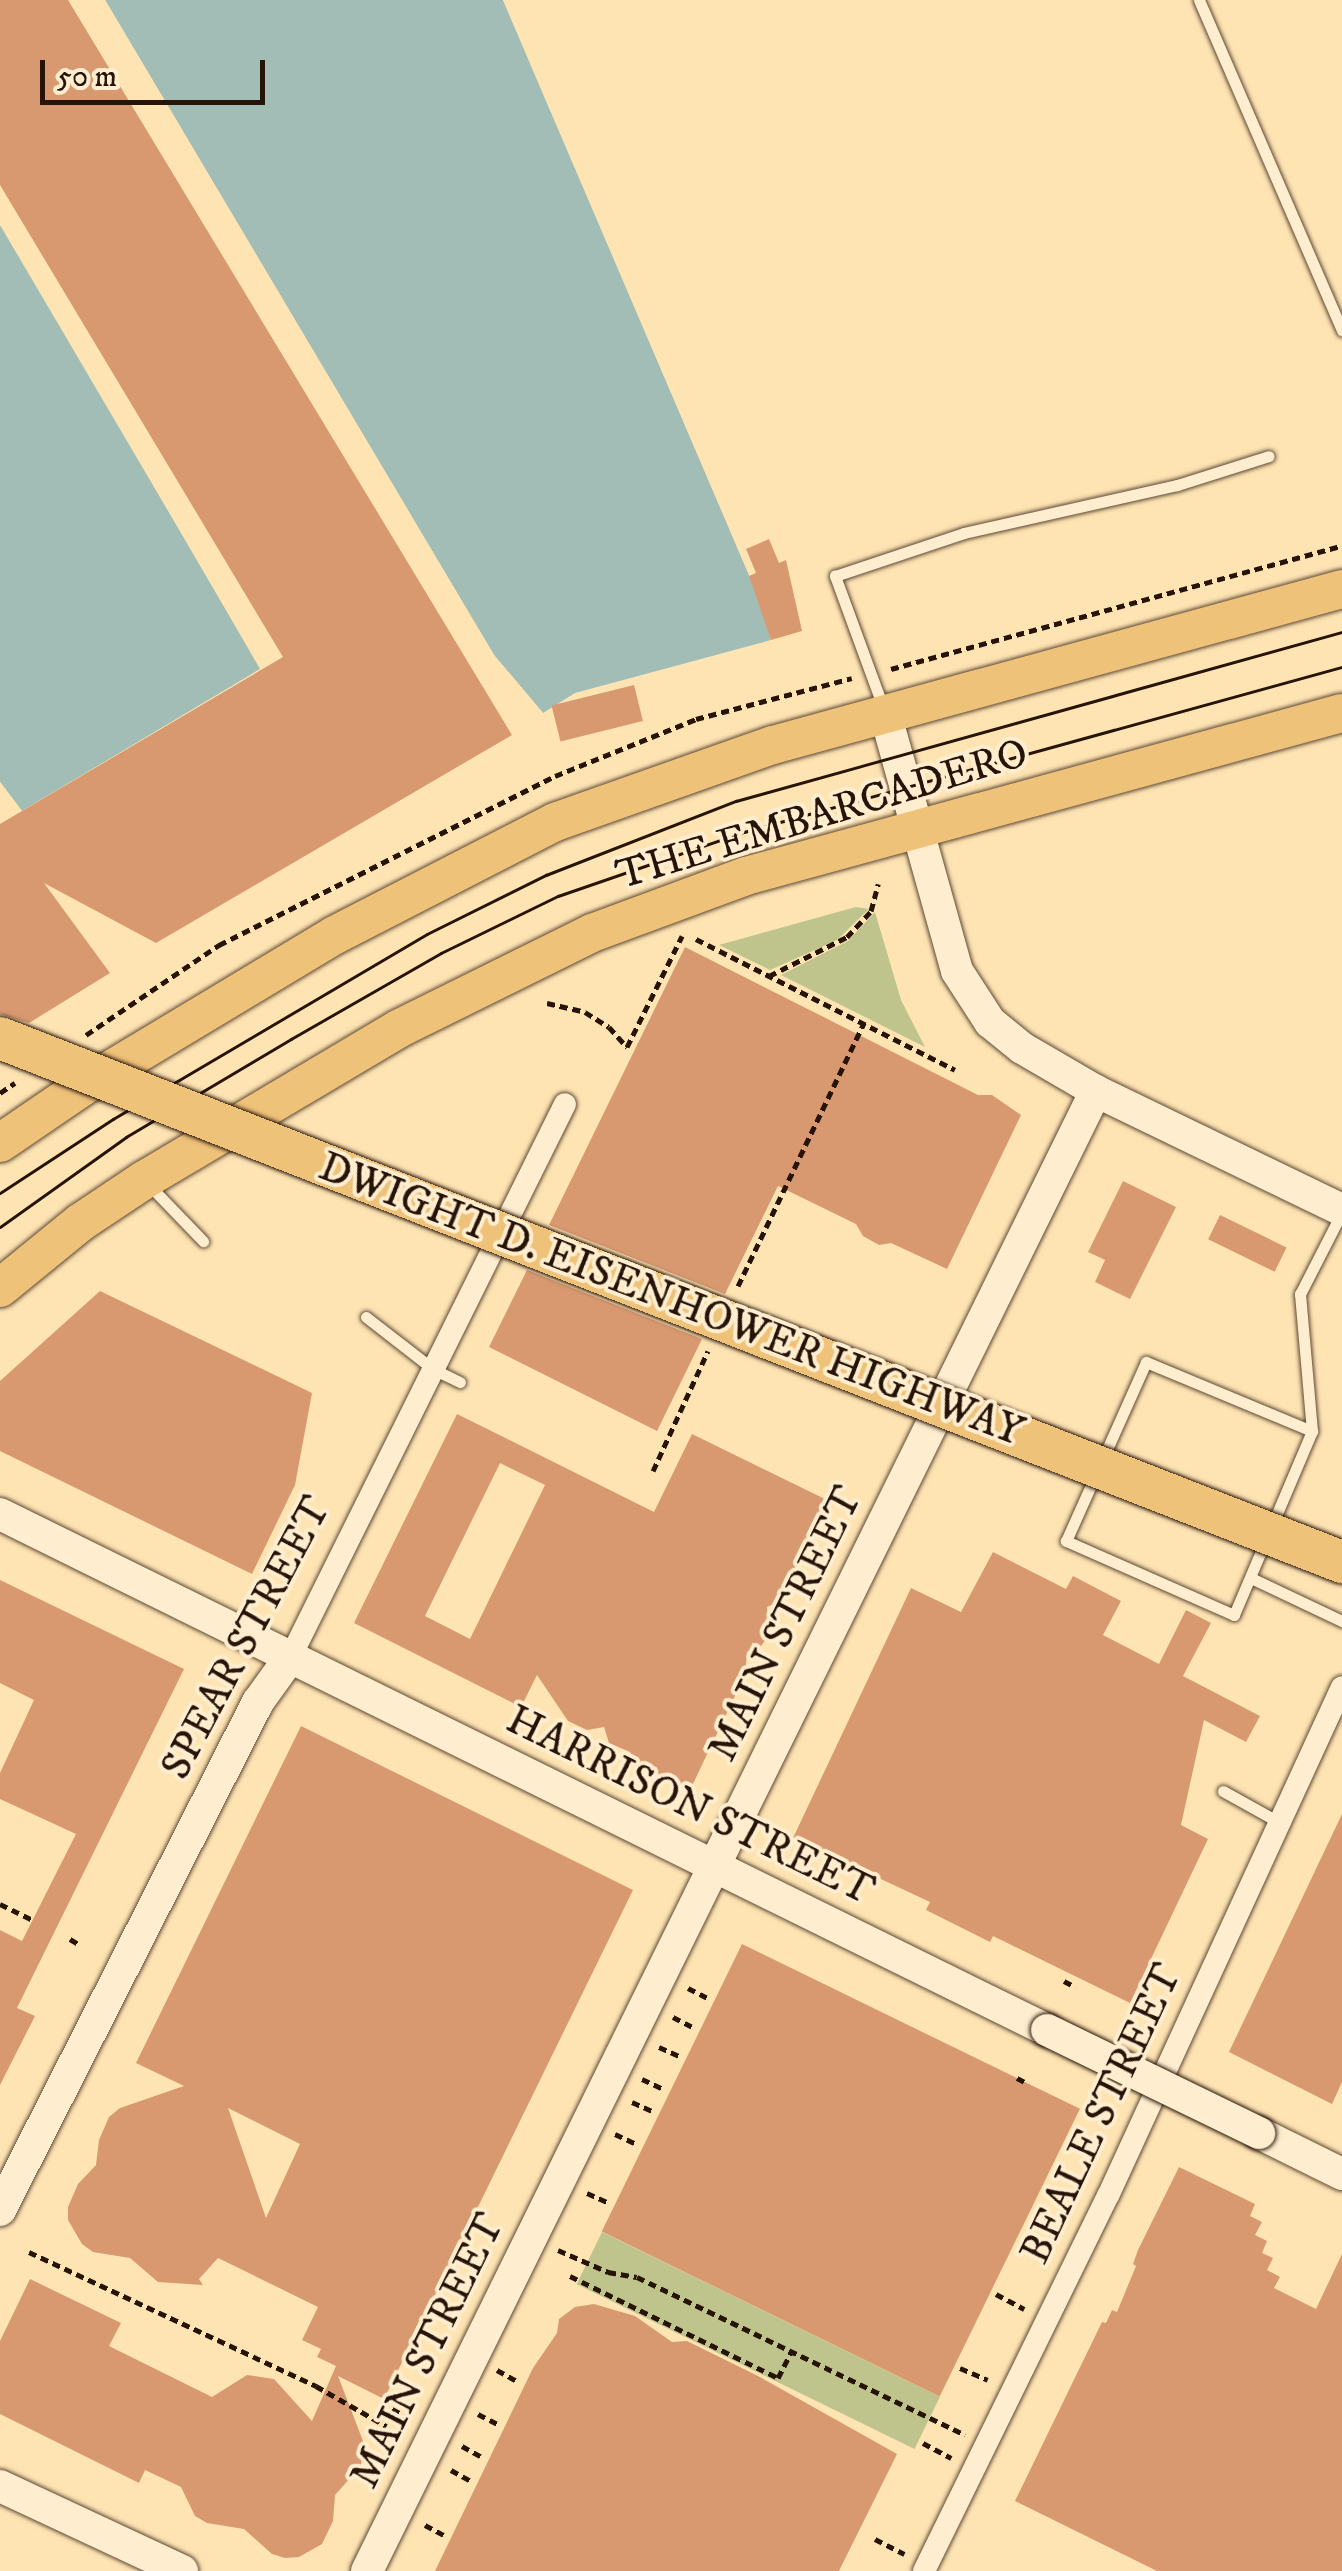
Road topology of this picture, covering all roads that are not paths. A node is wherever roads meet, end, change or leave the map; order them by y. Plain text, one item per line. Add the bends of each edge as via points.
1 (1199, 0) edge
2 (1342, 330) edge
3 (1270, 456) dead end
4 (1342, 589) edge
5 (885, 713) junction
6 (1342, 713) edge
7 (918, 830) junction
8 (0, 1021) edge
9 (0, 1038) edge
10 (1096, 1091) junction
11 (565, 1104) dead end
12 (0, 1142) edge
13 (144, 1180) junction
14 (1342, 1211) edge
15 (203, 1241) dead end
16 (0, 1288) edge
17 (366, 1317) dead end
18 (434, 1368) junction
19 (460, 1382) dead end
20 (1312, 1431) junction
21 (0, 1514) edge
22 (1342, 1546) edge
23 (1342, 1562) edge
24 (1251, 1578) junction
25 (1342, 1621) edge
26 (291, 1656) junction
27 (1342, 1687) edge
28 (1223, 1790) dead end
29 (1277, 1820) junction
30 (716, 1866) junction
31 (1342, 2174) edge
32 (0, 2210) edge
33 (0, 2486) edge
34 (182, 2571) edge
35 (367, 2571) edge
36 (924, 2571) edge

1 - 2 lane
3 - 5 lane via 1177,485 964,534 835,576
4 - 5 main road, THE EMBARCADERO
5 - 7 street
5 - 12 main road, THE EMBARCADERO via 630,792 482,856 318,945
6 - 7 main road, THE EMBARCADERO
7 - 10 street via 967,992 1022,1048
7 - 13 main road, THE EMBARCADERO via 746,876 592,933 398,1029
8 - 22 highway, DWIGHT D. EISENHOWER HIGHWAY
9 - 23 highway, DWIGHT D. EISENHOWER HIGHWAY, bridge
10 - 14 street
10 - 30 street, MAIN STREET
11 - 18 street, SPEAR STREET
13 - 15 lane
13 - 16 main road, THE EMBARCADERO
14 - 20 lane via 1300,1294
17 - 18 lane
18 - 19 lane
18 - 26 street, SPEAR STREET
20 - 24 lane
20 - 24 lane via 1146,1362 1066,1541 1234,1615
21 - 26 street, HARRISON STREET
24 - 25 lane
26 - 30 street, HARRISON STREET
26 - 32 street, SPEAR STREET via 258,1702
27 - 29 street, BEALE STREET
28 - 29 lane
29 - 36 street, BEALE STREET via 1108,2196
30 - 31 street, HARRISON STREET, bridge
30 - 35 street, MAIN STREET
33 - 34 street

